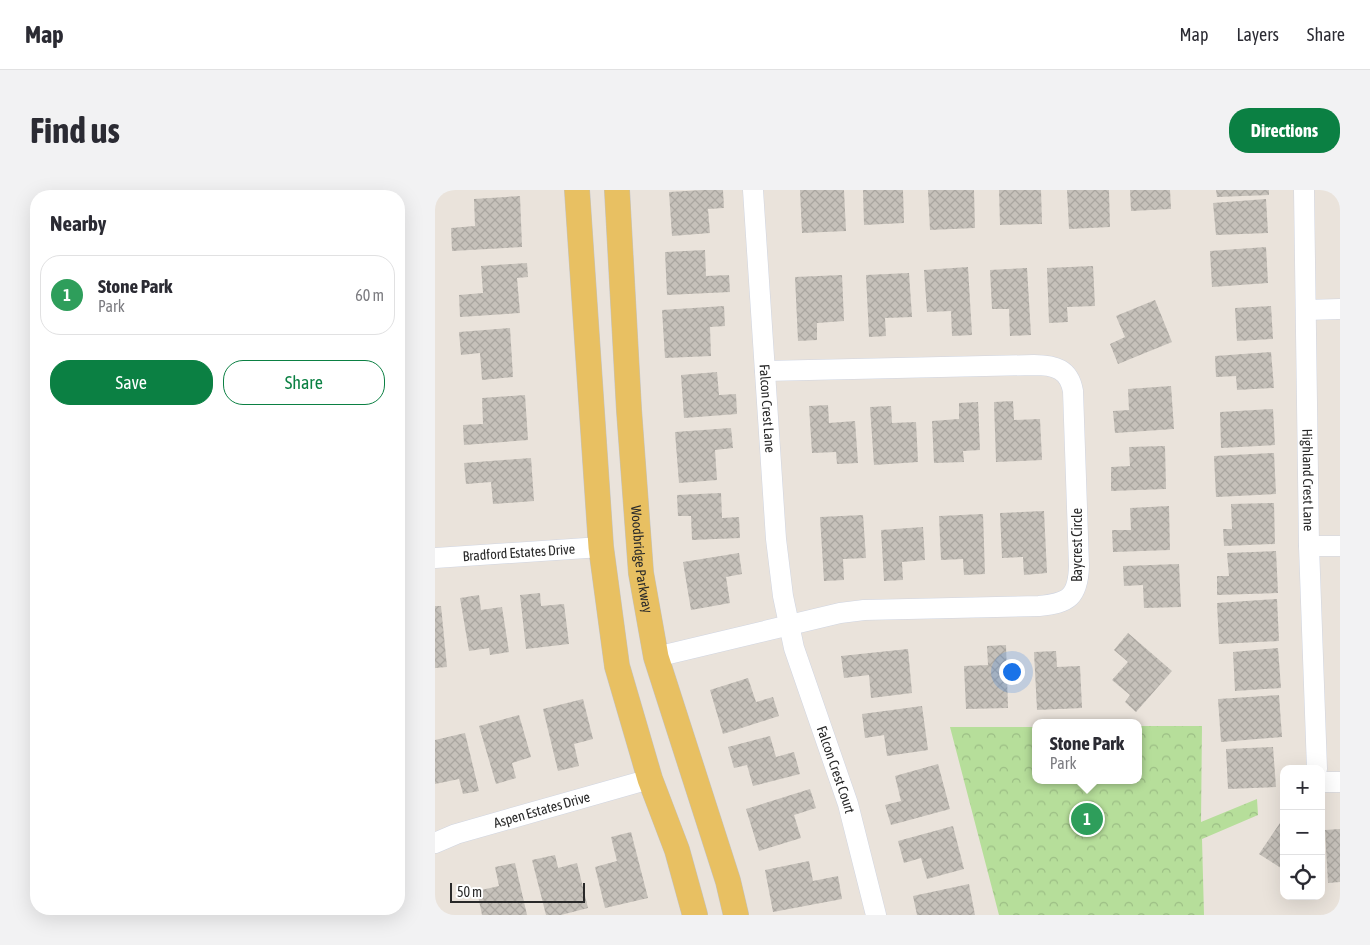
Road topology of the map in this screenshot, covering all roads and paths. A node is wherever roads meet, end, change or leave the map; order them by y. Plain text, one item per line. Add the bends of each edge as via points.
1 (577, 190) edge
2 (617, 190) edge
3 (753, 190) edge
4 (1304, 190) edge
5 (1340, 309) edge
6 (1305, 310) junction
7 (765, 371) junction
8 (1309, 546) junction
9 (1340, 546) edge
10 (601, 547) junction
11 (435, 558) edge
12 (790, 626) junction
13 (656, 656) junction
14 (1317, 765) edge
15 (650, 779) junction
16 (1325, 782) edge
17 (1340, 782) edge
18 (435, 843) edge
19 (695, 915) edge
20 (736, 915) edge
21 (876, 915) edge

1 - 10 main road
2 - 13 main road, Woodbridge Parkway via 641,573
3 - 7 street, Falcon Crest Lane
4 - 6 street, Highland Crest Lane
5 - 6 street
6 - 8 street, Highland Crest Lane
7 - 12 street, Falcon Crest Lane via 779,568
7 - 12 street, Baycrest Circle via 1048,365 1067,374 1073,391 1079,580 1071,596 1054,605 840,612
8 - 9 street
8 - 14 street, Highland Crest Lane
10 - 11 street, Bradford Estates Drive
10 - 15 main road via 617,666
12 - 13 street, Baycrest Circle
12 - 21 street, Falcon Crest Court via 797,661 847,804
13 - 20 main road, Woodbridge Parkway
15 - 18 street, Aspen Estates Drive via 456,834
15 - 19 main road via 677,850
16 - 17 street

